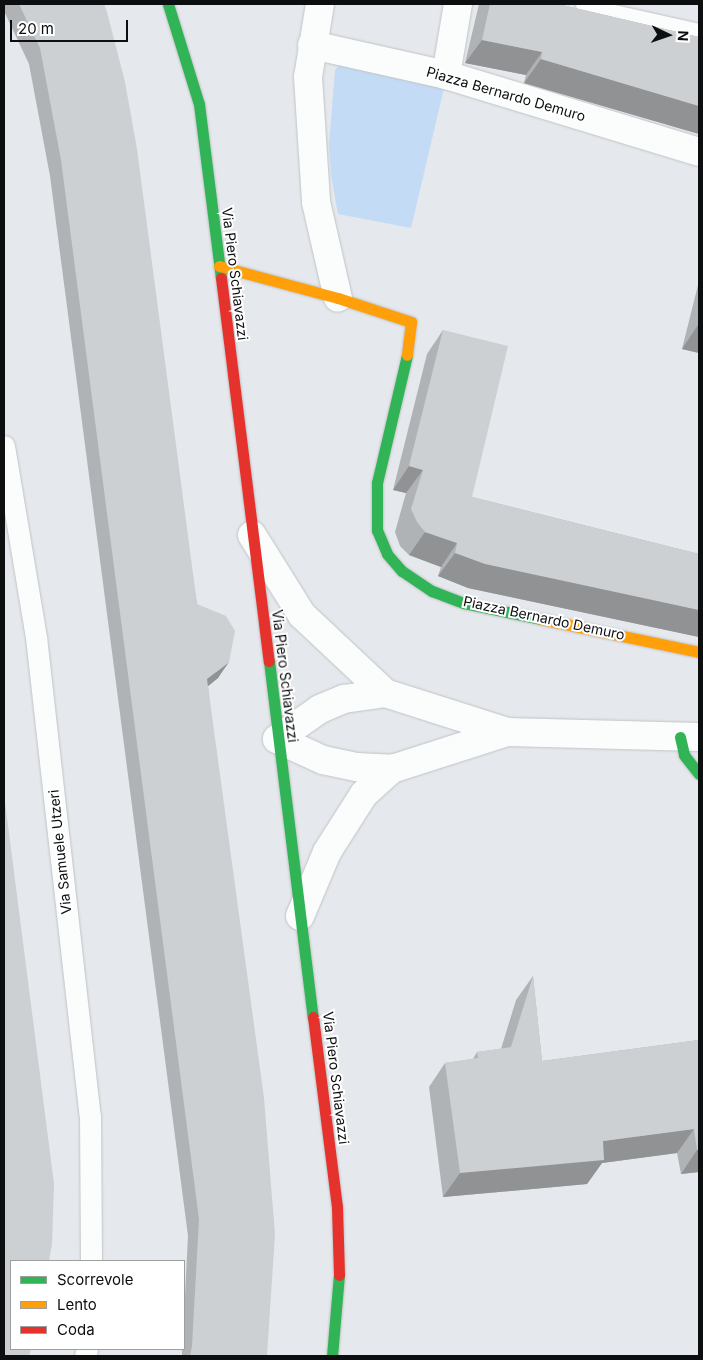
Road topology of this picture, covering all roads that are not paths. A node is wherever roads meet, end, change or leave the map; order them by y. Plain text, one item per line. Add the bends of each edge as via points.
1 (168, 4) edge
2 (320, 4) edge
3 (458, 4) edge
4 (590, 4) edge
5 (699, 38) edge
6 (312, 45) junction
7 (446, 75) junction
8 (699, 152) edge
9 (219, 266) junction
10 (338, 298) junction
11 (4, 446) edge
12 (252, 535) junction
13 (699, 652) edge
14 (385, 693) junction
15 (507, 732) junction
16 (690, 737) edge
17 (278, 739) junction
18 (392, 769) junction
19 (699, 774) edge
20 (300, 916) junction
21 (91, 1260) edge
22 (332, 1356) edge

1 - 9 main road, Via Piero Schiavazzi via 199,104
2 - 6 street
3 - 7 street
4 - 5 street via 596,15
6 - 7 street, Piazza Bernardo Demuro
6 - 10 street via 308,77 316,202
7 - 8 street, Piazza Bernardo Demuro
9 - 10 main road, Piazza Bernardo Demuro
9 - 12 main road, Via Piero Schiavazzi
10 - 13 main road, Piazza Bernardo Demuro via 411,322 406,368 377,483 377,530 387,554 402,571 432,591 464,602
11 - 21 lane, Via Samuele Utzeri via 36,637 90,1115
12 - 14 street via 302,615
12 - 17 main road, Via Piero Schiavazzi
14 - 15 street
14 - 17 street via 344,699 320,710
15 - 16 street
15 - 18 street
16 - 19 main road via 684,754
17 - 18 street via 323,760 357,768
17 - 20 main road, Via Piero Schiavazzi
18 - 20 street via 364,794 353,810 327,852
20 - 22 main road, Via Piero Schiavazzi via 337,1207 339,1279

